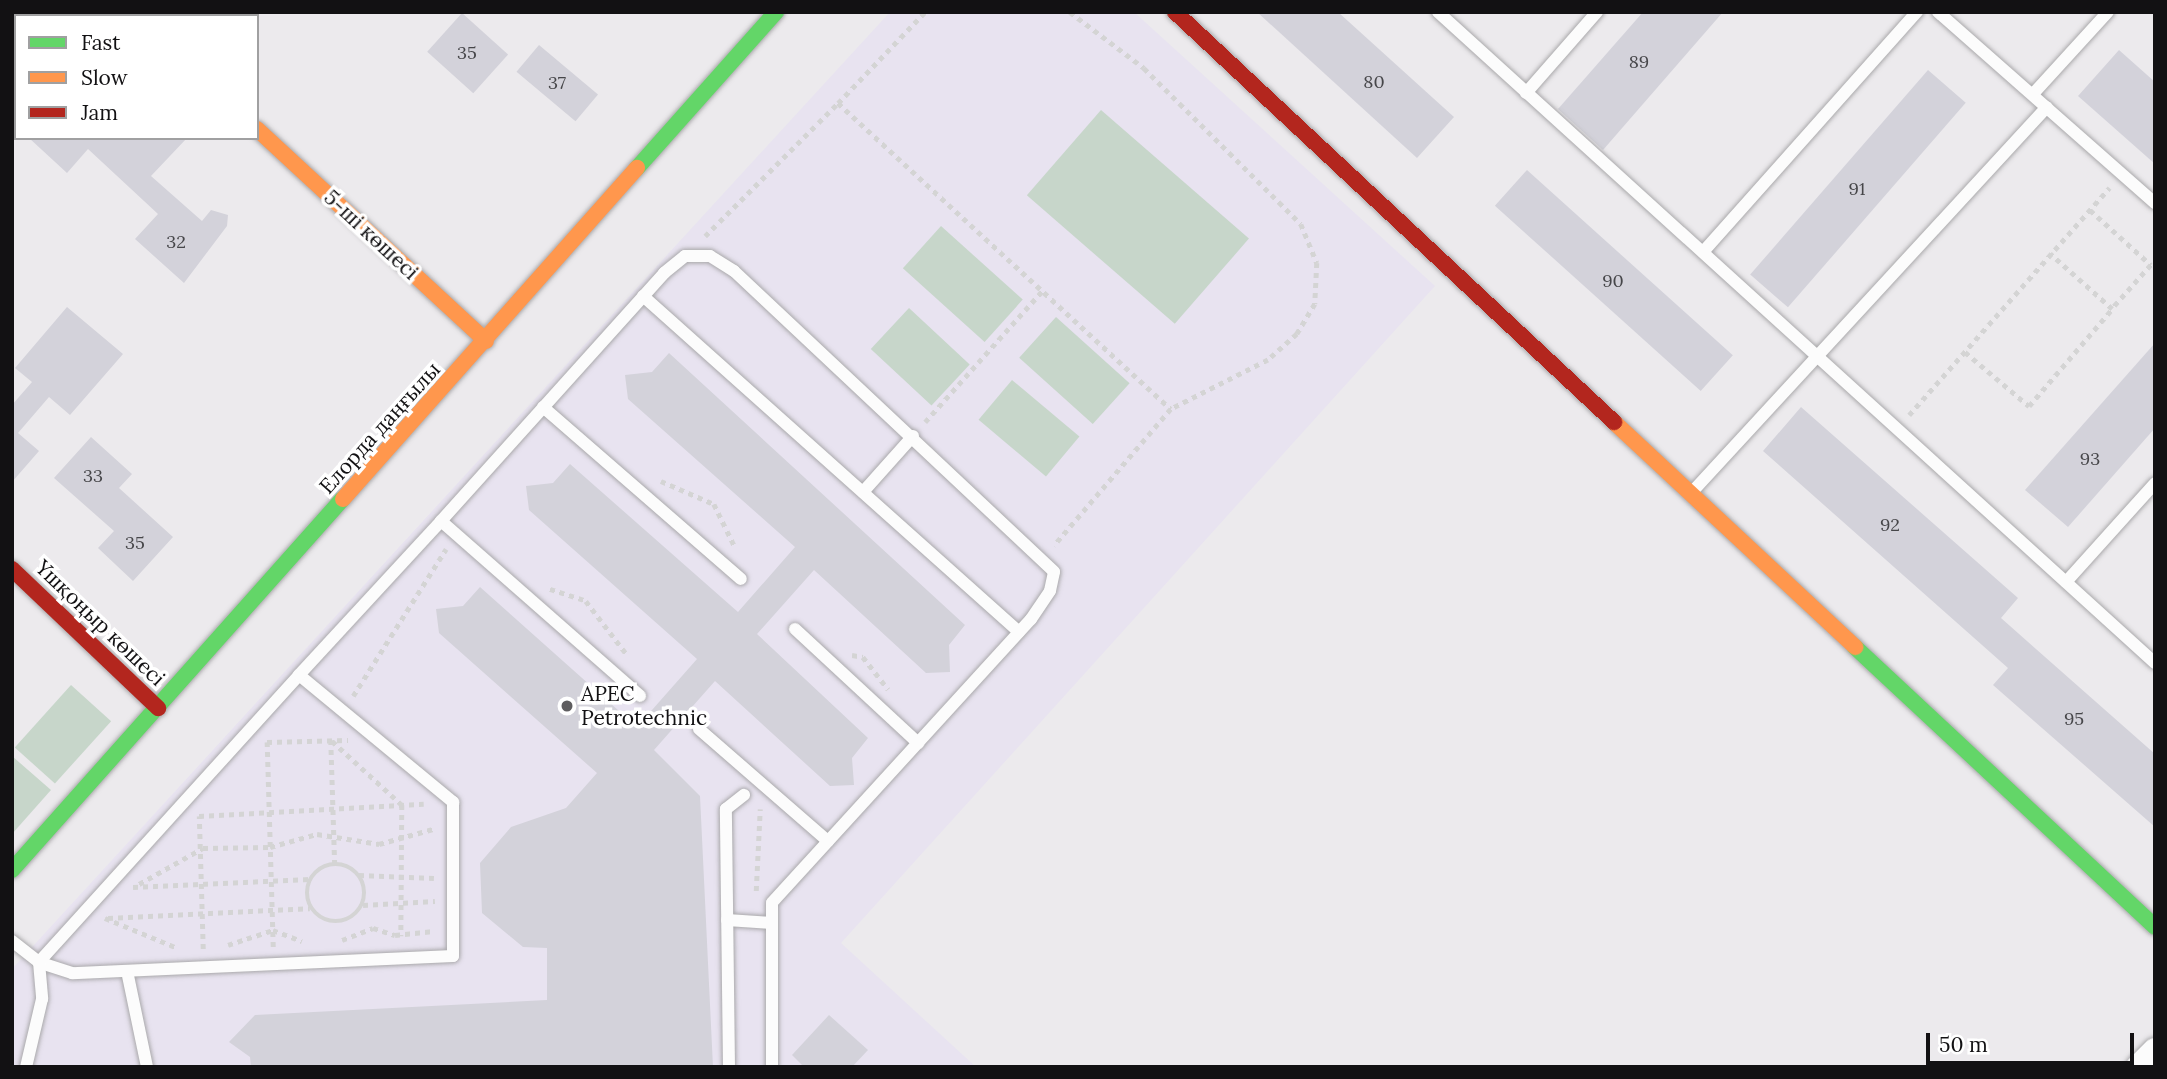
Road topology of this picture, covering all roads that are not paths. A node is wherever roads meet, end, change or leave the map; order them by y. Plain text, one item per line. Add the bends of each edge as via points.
1 (776, 12) edge
2 (1175, 12) edge
3 (1438, 12) edge
4 (1597, 12) edge
5 (1917, 12) edge
6 (1938, 12) edge
7 (2108, 12) edge
8 (1526, 93) junction
9 (2033, 94) junction
10 (2047, 107) junction
11 (259, 131) edge
12 (2155, 203) edge
13 (1703, 252) junction
14 (643, 296) junction
15 (486, 341) junction
16 (1816, 359) junction
17 (543, 407) junction
18 (913, 436) junction
19 (2155, 482) edge
20 (1693, 491) junction
21 (863, 492) junction
22 (441, 521) junction
23 (12, 569) edge
24 (741, 579) dead end
25 (2066, 582) junction
26 (794, 629) dead end
27 (1020, 632) junction
28 (2155, 663) edge
29 (299, 675) junction
30 (640, 696) dead end
31 (158, 708) junction
32 (699, 729) dead end
33 (918, 743) junction
34 (744, 795) dead end
35 (828, 841) junction
36 (12, 870) edge
37 (727, 920) junction
38 (772, 923) junction
39 (2155, 927) edge
40 (12, 941) edge
41 (39, 962) junction
42 (127, 971) junction
43 (2155, 1049) edge
44 (26, 1067) edge
45 (147, 1067) edge
46 (729, 1067) edge
47 (772, 1067) edge
48 (2138, 1067) edge

1 - 15 street, Елорда даңғылы
2 - 20 street
3 - 8 lane
4 - 8 lane
5 - 13 lane
6 - 9 lane
7 - 9 lane
8 - 13 lane
9 - 10 lane
10 - 12 lane
10 - 16 lane
11 - 15 street, 5-ші көшесі
13 - 16 lane
14 - 17 lane
14 - 18 lane via 685,257 710,256 734,271
14 - 21 lane
15 - 31 street, Елорда даңғылы
16 - 20 lane
16 - 25 lane
17 - 22 lane
17 - 24 lane
18 - 21 lane
18 - 27 lane via 1044,557 1054,572 1050,591
19 - 25 lane
20 - 39 street
21 - 27 lane
22 - 29 lane
22 - 30 lane
23 - 31 street, Үшқоңыр көшесі
25 - 28 lane
26 - 33 lane
27 - 33 lane
29 - 41 lane
29 - 42 lane via 453,803 453,956
31 - 36 street, Елорда даңғылы
32 - 35 lane
33 - 35 lane
34 - 37 lane via 726,810
35 - 38 lane via 772,903
37 - 38 lane
37 - 46 lane
38 - 47 lane
40 - 41 lane
41 - 42 lane via 72,973
41 - 44 lane via 42,999
42 - 45 lane
43 - 48 street

